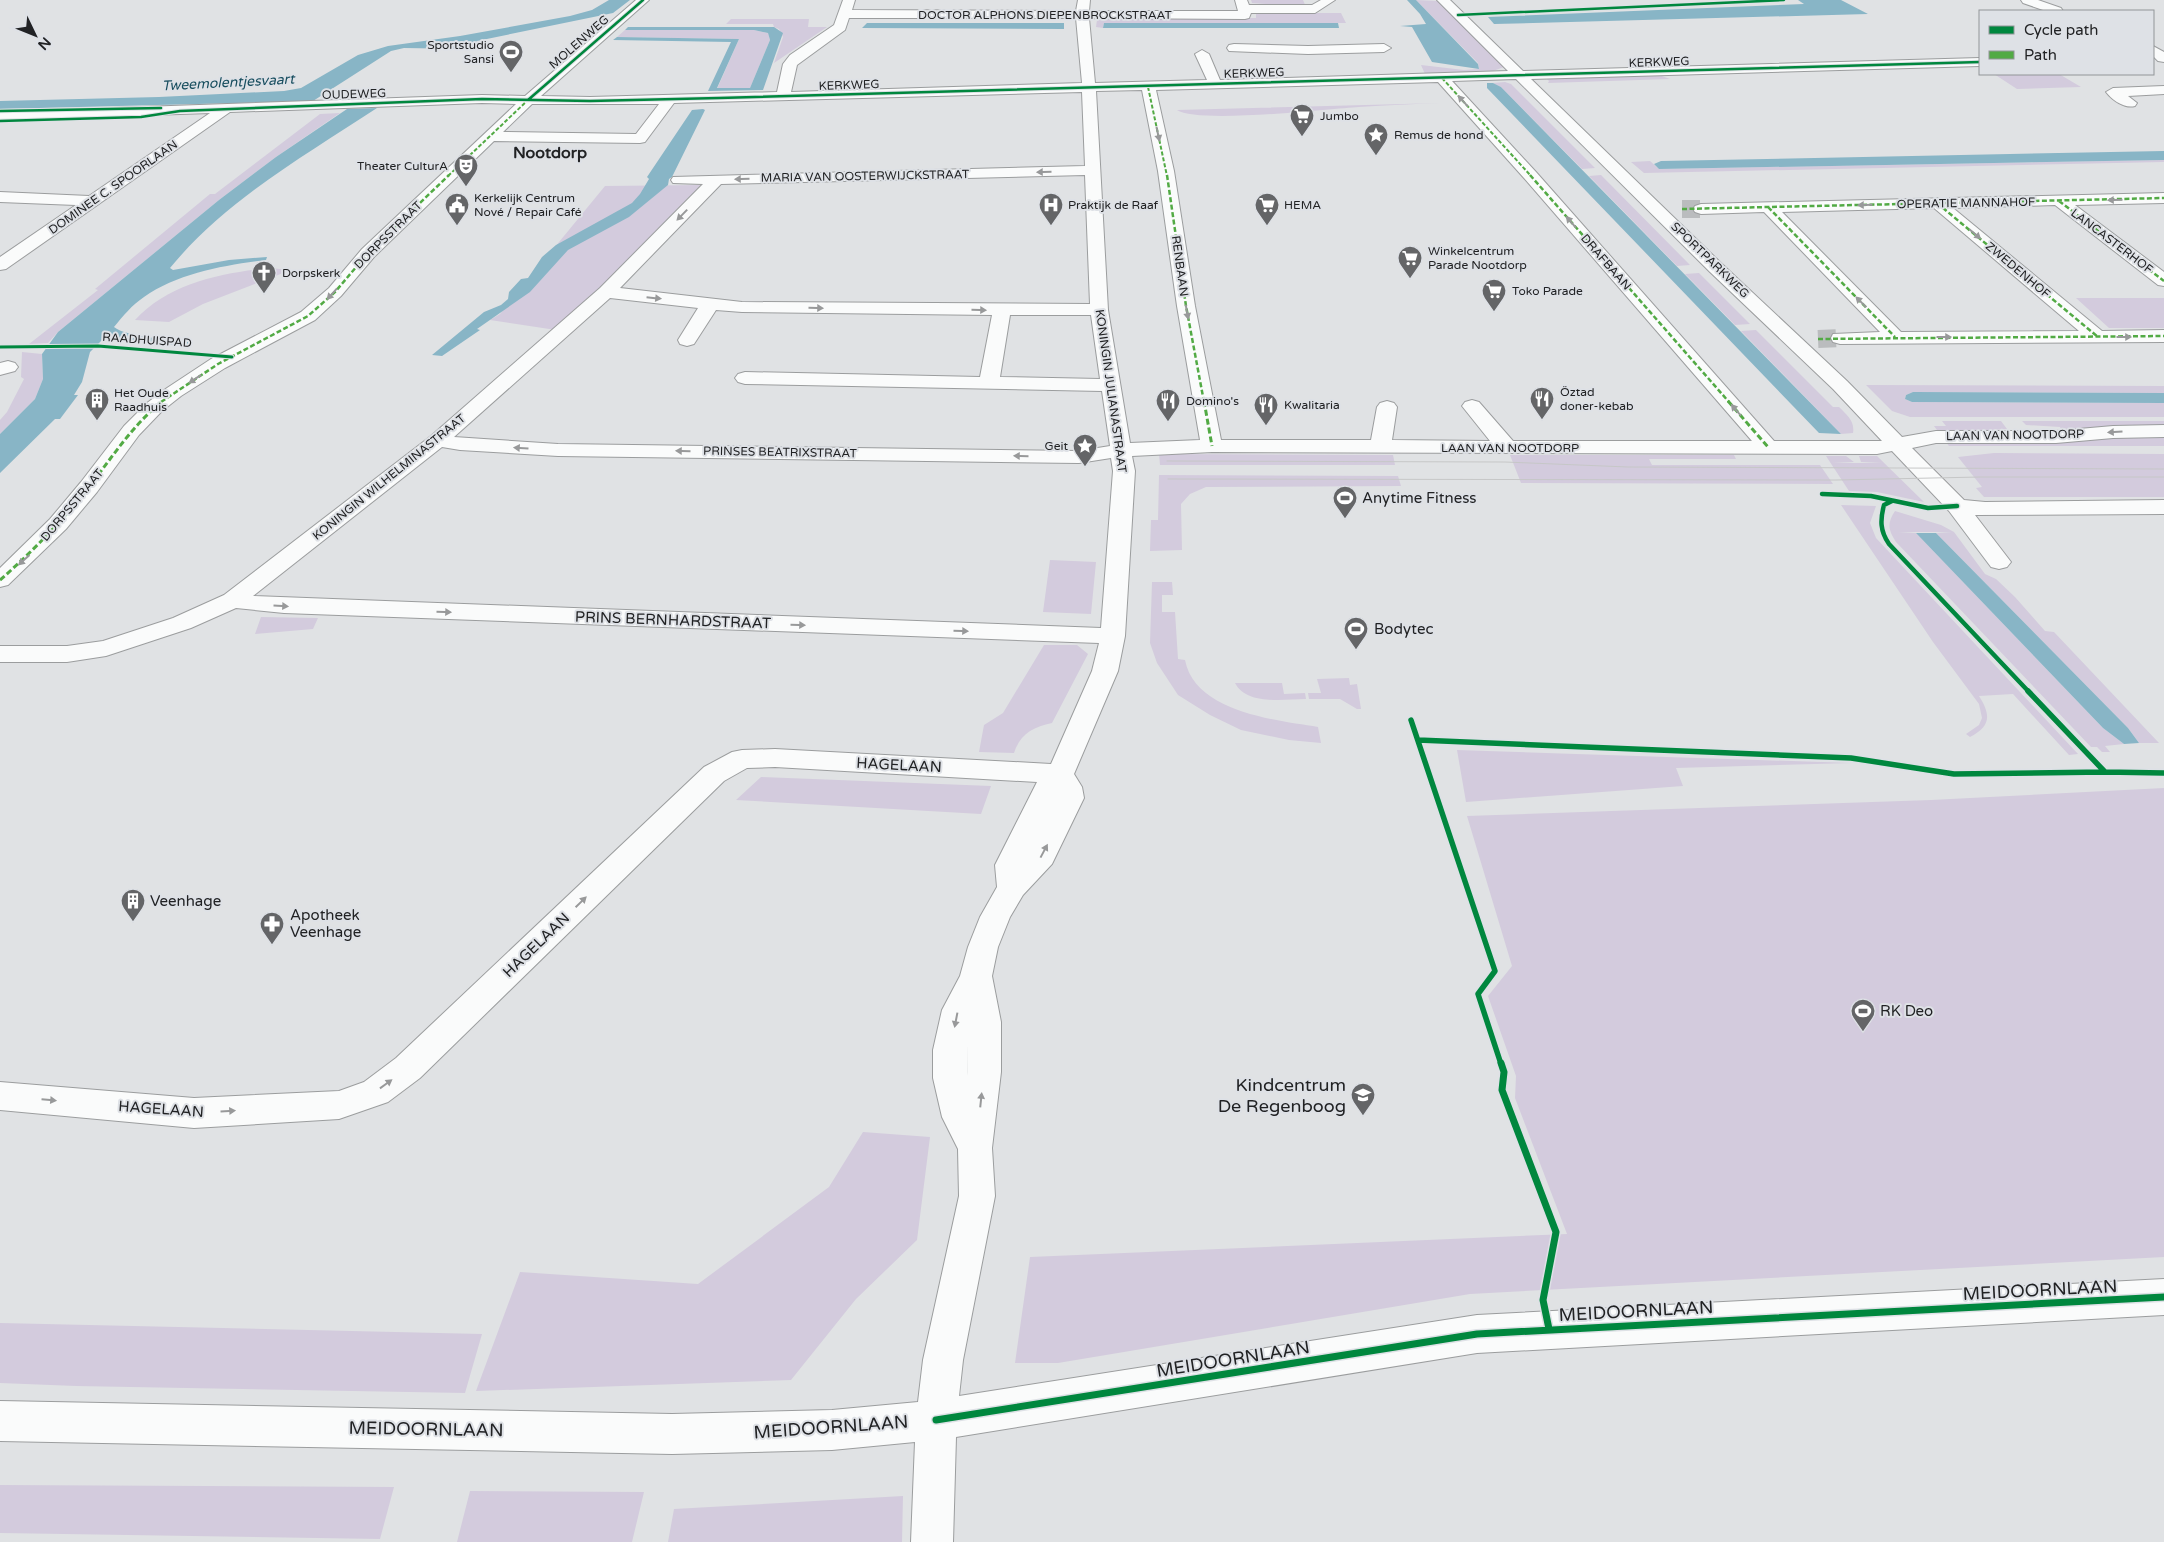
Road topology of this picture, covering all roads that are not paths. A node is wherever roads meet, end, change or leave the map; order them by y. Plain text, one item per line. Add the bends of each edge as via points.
1 (643, 0) edge
2 (849, 0) edge
3 (1084, 0) edge
4 (1329, 0) edge
5 (1442, 0) edge
6 (2027, 0) edge
7 (1243, 8) edge
8 (2054, 10) edge
9 (844, 14) junction
10 (1082, 15) junction
11 (1234, 48) dead end
12 (1384, 48) dead end
13 (1308, 50) junction
14 (1202, 54) dead end
15 (1979, 62) edge
16 (1521, 76) junction
17 (1442, 78) junction
18 (1321, 82) junction
19 (1216, 85) junction
20 (1148, 87) junction
21 (1089, 88) junction
22 (2164, 90) edge
23 (783, 96) junction
24 (670, 99) junction
25 (528, 100) junction
26 (2130, 103) dead end
27 (226, 109) junction
28 (0, 116) edge
29 (490, 136) junction
30 (1093, 170) junction
31 (679, 180) dead end
32 (716, 180) junction
33 (0, 197) edge
34 (2164, 198) edge
35 (94, 201) junction
36 (2059, 201) junction
37 (1937, 203) junction
38 (1768, 207) junction
39 (1701, 208) tunnel mouth
40 (1682, 209) tunnel mouth
41 (1658, 210) junction
42 (0, 265) edge
43 (2164, 281) edge
44 (606, 292) junction
45 (710, 304) junction
46 (1002, 310) junction
47 (1098, 310) junction
48 (2164, 336) edge
49 (1895, 337) junction
50 (2098, 337) junction
51 (1840, 338) tunnel mouth
52 (1818, 339) tunnel mouth
53 (687, 340) dead end
54 (1794, 340) junction
55 (745, 378) dead end
56 (989, 382) junction
57 (1109, 385) junction
58 (1472, 406) dead end
59 (1387, 407) dead end
60 (2164, 431) edge
61 (438, 440) junction
62 (1897, 445) junction
63 (1212, 446) junction
64 (1768, 447) junction
65 (1380, 448) junction
66 (1508, 448) junction
67 (2164, 449) edge
68 (1122, 450) junction
69 (1958, 506) junction
70 (2164, 507) edge
71 (1999, 562) dead end
72 (0, 580) edge
73 (233, 600) junction
74 (1113, 636) junction
75 (0, 654) edge
76 (1060, 774) junction
77 (0, 1096) edge
78 (2164, 1297) edge
79 (936, 1420) junction
80 (0, 1421) edge
81 (932, 1542) edge

1 - 25 street, MOLENWEG
2 - 9 street
3 - 10 street, KONINGIN JULIANASTRAAT
4 - 7 street, DOCTOR ALPHONS DIEPENBROCKSTRAAT via 1316,9
5 - 16 street, SPORTPARKWEG
6 - 8 street
7 - 10 street, DOCTOR ALPHONS DIEPENBROCKSTRAAT
9 - 10 street, DOCTOR ALPHONS DIEPENBROCKSTRAAT
9 - 23 street via 840,27 790,64
10 - 21 street, KONINGIN JULIANASTRAAT
11 - 13 street
12 - 13 street
13 - 18 street
14 - 19 street
15 - 16 street, KERKWEG
16 - 17 street, KERKWEG
16 - 41 street, SPORTPARKWEG
17 - 18 street, KERKWEG
64 -> 17 street, DRAFBAAN
18 - 19 street, KERKWEG
19 - 20 street, KERKWEG
20 - 21 street, KERKWEG
20 -> 63 street, RENBAAN via 1166,171 1186,306
21 - 23 street, KERKWEG
21 - 30 street, KONINGIN JULIANASTRAAT
22 - 26 street via 2113,92
23 - 24 street, KERKWEG
24 - 25 street, KERKWEG
24 - 29 street via 640,139
25 - 27 street, OUDEWEG
25 - 29 street, DORPSSTRAAT
27 - 28 street, OUDEWEG
27 - 35 street, DOMINEE C. SPOORLAAN
29 -> 72 street, DORPSSTRAAT via 368,253 323,304 308,316 200,376 138,423 34,550
30 -> 32 street, MARIA VAN OOSTERWIJCKSTRAAT
30 - 47 street, KONINGIN JULIANASTRAAT
31 - 32 street, MARIA VAN OOSTERWIJCKSTRAAT
32 -> 44 street, KONINGIN WILHELMINASTRAAT
33 - 35 street
34 -> 36 street, OPERATIE MANNAHOF
35 - 42 street, DOMINEE C. SPOORLAAN
36 - 37 street, OPERATIE MANNAHOF
36 - 43 street, LANCASTERHOF
37 -> 38 street, OPERATIE MANNAHOF
37 -> 50 street, ZWEDENHOF
38 - 39 street, OPERATIE MANNAHOF
49 -> 38 street
40 - 41 street
41 - 54 street, SPORTPARKWEG
44 -> 45 street
44 - 61 street, KONINGIN WILHELMINASTRAAT
45 -> 46 street
45 - 53 street
46 - 47 street
46 - 56 street
47 - 57 street, KONINGIN JULIANASTRAAT
50 -> 48 street
49 -> 50 street
49 - 51 street
52 - 54 street
54 - 62 street, SPORTPARKWEG
55 - 56 street
56 - 57 street
57 - 68 street, KONINGIN JULIANASTRAAT
58 - 66 street
59 - 65 street
60 -> 62 street, LAAN VAN NOOTDORP via 2056,437 1936,437
68 -> 61 street, PRINSES BEATRIXSTRAAT via 1080,457 558,450
61 - 73 street, KONINGIN WILHELMINASTRAAT
62 - 64 street, LAAN VAN NOOTDORP via 1877,448
62 - 67 street, LAAN VAN NOOTDORP via 1946,450
62 - 69 street
63 - 65 street, LAAN VAN NOOTDORP
63 - 68 street, LAAN VAN NOOTDORP
64 - 66 street, LAAN VAN NOOTDORP
65 - 66 street, LAAN VAN NOOTDORP
68 - 74 street, KONINGIN JULIANASTRAAT via 1124,481
69 - 70 street via 1985,509
69 - 71 street
73 -> 74 street, PRINS BERNHARDSTRAAT via 284,606
73 - 75 street, KONINGIN WILHELMINASTRAAT via 182,623 106,648 67,654
74 - 76 street, KONINGIN JULIANASTRAAT via 1105,671
77 -> 76 street, HAGELAAN via 194,1113 339,1105 376,1092 408,1068 714,774 742,759 775,758
76 - 79 street via 1070,798 1042,857 1012,887 995,917 976,976 958,1010 950,1050 950,1078 959,1117 975,1148 977,1196 943,1360
78 - 79 street, MEIDOORNLAAN via 1477,1334
79 - 80 street, MEIDOORNLAAN via 832,1430 672,1434
79 - 81 street

